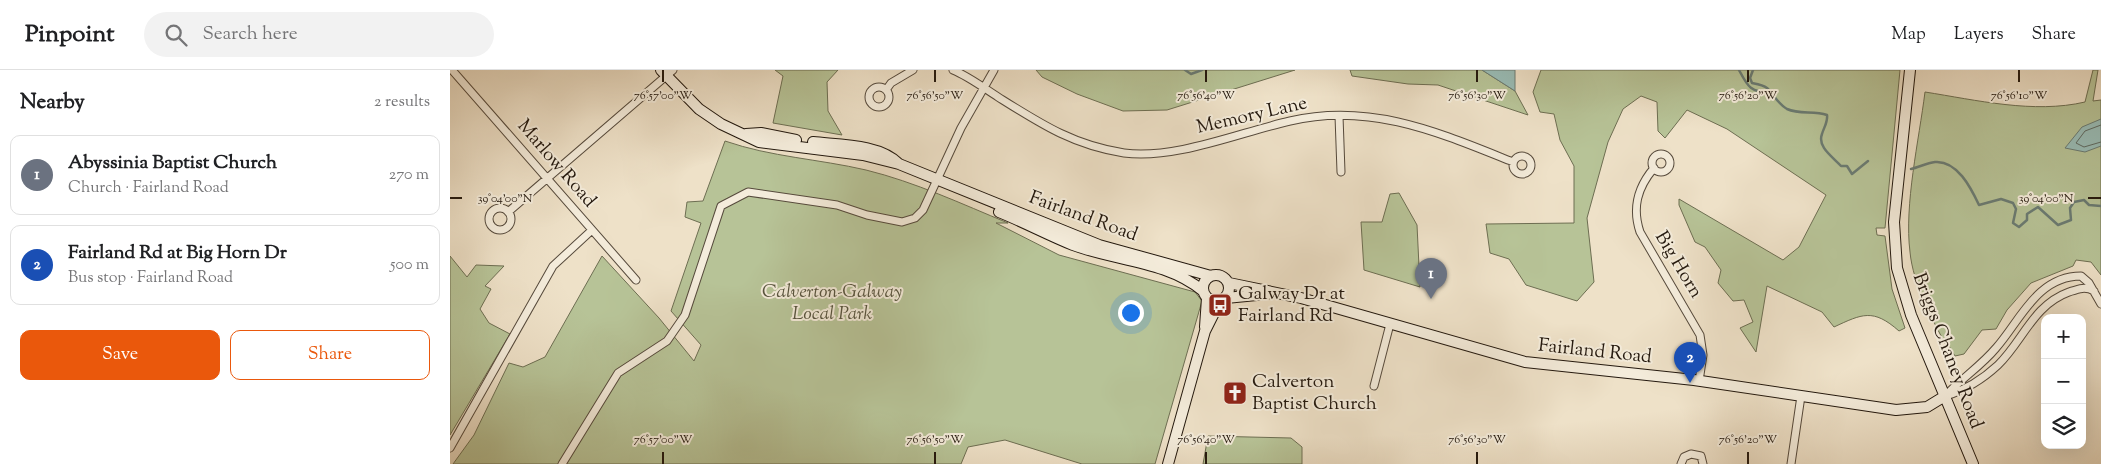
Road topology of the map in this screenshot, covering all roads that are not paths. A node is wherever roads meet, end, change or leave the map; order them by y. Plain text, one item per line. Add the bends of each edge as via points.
1 (452, 70) edge
2 (913, 70) edge
3 (953, 70) edge
4 (994, 70) edge
5 (1910, 70) edge
6 (667, 72) edge
7 (983, 87) junction
8 (886, 90) dead end
9 (1339, 116) junction
10 (1513, 162) dead end
11 (1654, 168) dead end
12 (1341, 172) dead end
13 (546, 178) junction
14 (937, 180) junction
15 (973, 196) junction
16 (508, 212) dead end
17 (592, 230) junction
18 (1211, 276) junction
19 (636, 280) dead end
20 (1228, 283) junction
21 (2094, 291) junction
22 (1275, 293) junction
23 (1205, 295) junction
24 (1223, 299) junction
25 (2101, 304) edge
26 (1390, 324) junction
27 (1205, 331) junction
28 (1978, 365) junction
29 (1986, 375) junction
30 (1699, 381) junction
31 (1374, 386) dead end
32 (1801, 396) junction
33 (1945, 396) junction
34 (450, 448) edge
35 (562, 464) edge
36 (1168, 464) edge
37 (1681, 464) edge
38 (1703, 464) edge
39 (1791, 464) edge
40 (1973, 464) edge

1 - 13 street, Marlow Road
2 - 8 street via 891,83
3 - 7 street, Memory Lane
4 - 7 street
5 - 33 main road, Briggs Chaney Road via 1894,222 1897,268 1911,314
6 - 13 street
6 - 14 main road, Fairland Road via 699,109 721,124 745,134 761,133 869,149 891,156 899,164
7 - 9 street, Memory Lane via 1064,136 1086,146 1126,153 1173,151 1292,120
7 - 14 street
9 - 10 street, Memory Lane via 1371,116 1411,124
9 - 12 street
11 - 30 street, Big Horn via 1638,193 1635,218 1700,335 1703,355
13 - 16 street
13 - 17 street, Marlow Road
14 - 15 main road, Fairland Road
14 - 35 street via 923,210 902,222 867,216 837,205 748,192 721,206 684,315 667,341 618,372
15 - 18 main road, Fairland Road via 981,196 1099,245
15 - 23 main road, Fairland Road via 981,204 1073,245 1169,271 1193,283
17 - 19 street, Marlow Road
17 - 34 street via 553,266
18 - 20 main road via 1221,276
18 - 23 main road via 1204,282
20 - 22 main road, Fairland Road
20 - 24 main road via 1230,290
21 - 25 street
21 - 28 street via 2088,280 2081,276 2066,277 2053,284 2026,306 1995,349
21 - 29 street via 2082,288 2048,303 2030,321 2007,356
22 - 24 main road, Fairland Road
22 - 26 main road, Fairland Road
23 - 24 main road via 1215,302
23 - 27 main road
24 - 27 main road
26 - 30 main road, Fairland Road via 1525,362
26 - 31 street
27 - 36 main road
28 - 29 street
28 - 33 street
29 - 33 street
30 - 32 main road, Fairland Road
32 - 33 main road, Fairland Road via 1900,410 1927,407
32 - 39 street
33 - 40 main road, Briggs Chaney Road
37 - 38 street via 1684,457 1691,454 1701,456

